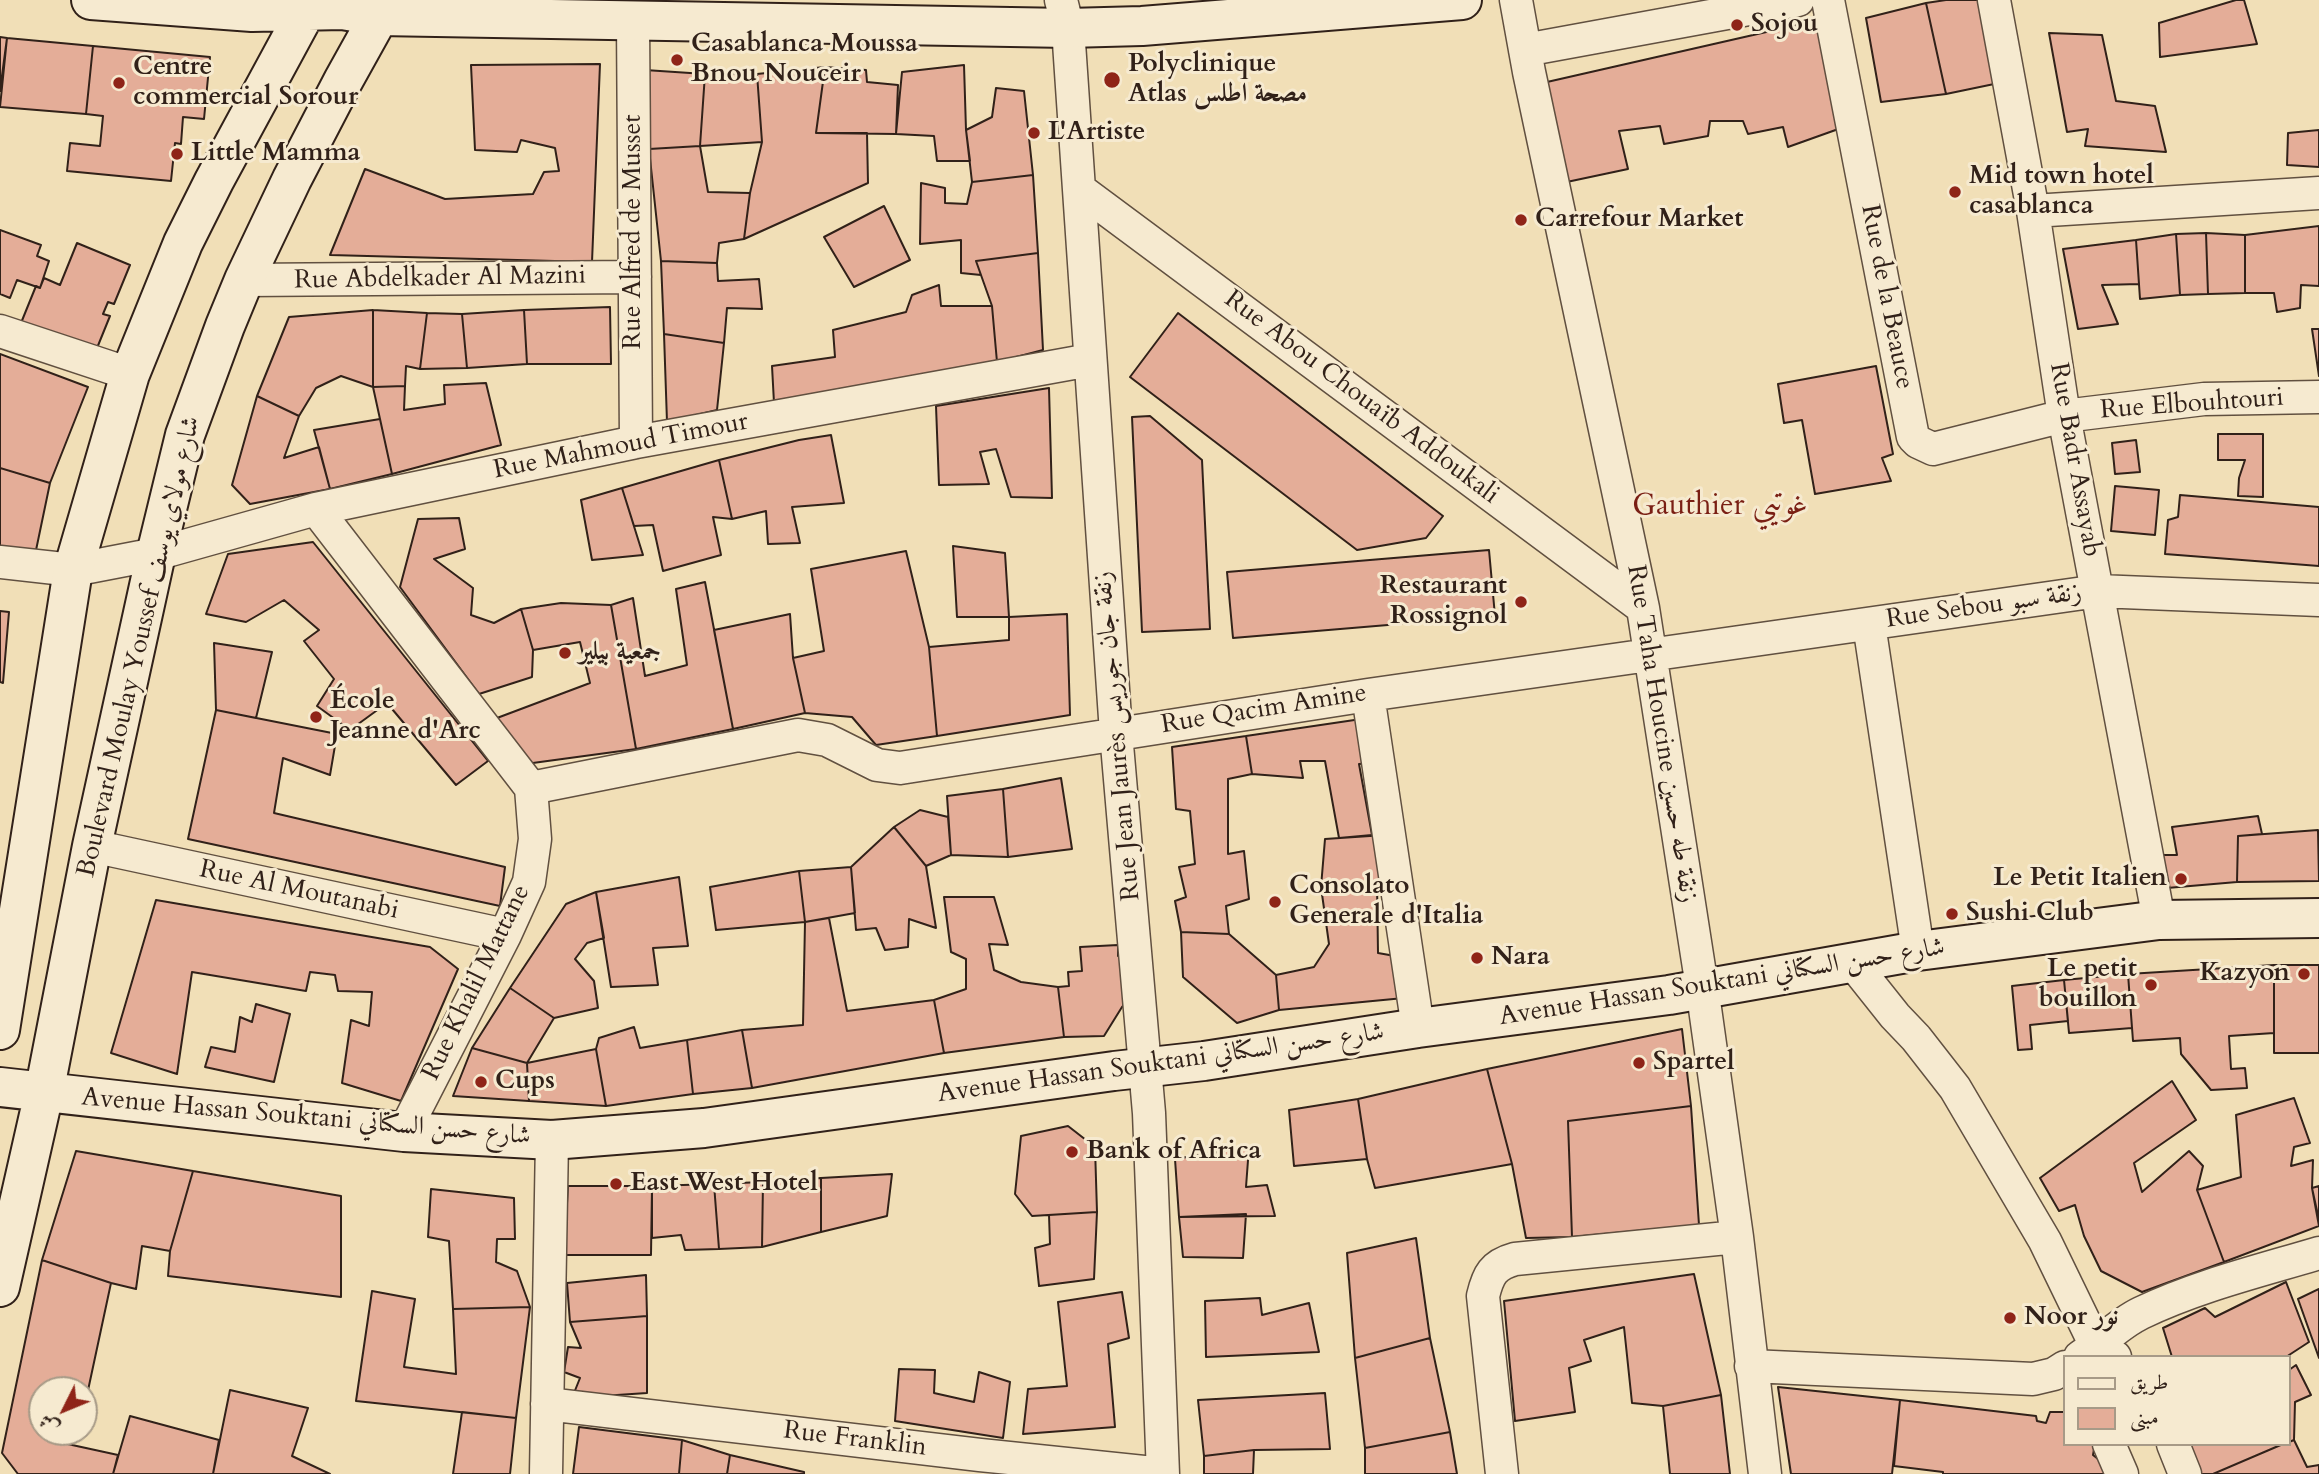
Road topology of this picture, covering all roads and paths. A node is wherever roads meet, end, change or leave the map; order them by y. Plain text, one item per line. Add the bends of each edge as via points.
1 (91, 0) edge
2 (1462, 0) edge
3 (1516, 0) edge
4 (1798, 0) edge
5 (1828, 0) edge
6 (1994, 0) edge
7 (309, 5) edge
8 (384, 8) edge
9 (1065, 14) edge
10 (633, 21) junction
11 (1525, 50) junction
12 (1079, 189) junction
13 (2319, 193) edge
14 (2034, 211) junction
15 (635, 277) junction
16 (244, 280) junction
17 (0, 331) edge
18 (1090, 360) junction
19 (130, 374) junction
20 (2319, 397) edge
21 (2064, 416) junction
22 (636, 442) junction
23 (316, 509) junction
24 (156, 554) junction
25 (0, 562) edge
26 (73, 570) junction
27 (2098, 591) junction
28 (2319, 600) edge
29 (1643, 607) junction
30 (1869, 624) junction
31 (1651, 655) junction
32 (1368, 695) junction
33 (1116, 733) junction
34 (531, 788) junction
35 (92, 846) junction
36 (2319, 918) edge
37 (2160, 920) junction
38 (505, 935) junction
39 (1918, 951) junction
40 (1852, 962) junction
41 (1702, 987) junction
42 (1418, 1028) junction
43 (0, 1030) edge
44 (1146, 1069) junction
45 (0, 1087) edge
46 (44, 1093) junction
47 (404, 1132) junction
48 (552, 1140) junction
49 (1737, 1237) junction
50 (2319, 1253) edge
51 (0, 1287) edge
52 (2096, 1354) edge
53 (1751, 1366) junction
54 (2064, 1368) edge
55 (547, 1404) junction
56 (2110, 1446) edge
57 (2174, 1446) edge
58 (980, 1464) edge
59 (546, 1474) edge
60 (1163, 1474) edge
61 (1502, 1474) edge
62 (1765, 1474) edge
63 (2122, 1474) edge
64 (2185, 1474) edge

1 - 7 street via 252,12
2 - 9 street via 1142,26
3 - 11 street, Rue Taha Houcine زنقة طه حسين
4 - 11 street
5 - 21 street, Rue de la Beauce via 1913,437 1933,449
6 - 14 street, Rue Badr Assayab
7 - 8 street via 342,10
7 - 19 street via 183,243
8 - 10 street
8 - 16 street, Boulevard Moulay Youssef شارع مولاي يوسف via 292,179
9 - 10 street
9 - 12 street, Rue Jean Jaurès زنقة جان جوريس
10 - 15 street, Rue Alfred de Musset
11 - 29 street, Rue Taha Houcine زنقة طه حسين
12 - 18 street, Rue Jean Jaurès زنقة جان جوريس
12 - 29 street, Rue Abou Chouaïb Addoukali
13 - 14 street
14 - 21 street, Rue Badr Assayab
15 - 16 street, Rue Abdelkader Al Mazini
15 - 22 street, Rue Alfred de Musset
16 - 24 street, Boulevard Moulay Youssef شارع مولاي يوسف via 185,435
17 - 19 street
18 - 22 street, Rue Mahmoud Timour
18 - 33 street, Rue Jean Jaurès زنقة جان جوريس
19 - 26 street
20 - 21 street, Rue Elbouhtouri via 2204,399
21 - 27 street, Rue Badr Assayab
22 - 23 street, Rue Mahmoud Timour
23 - 24 street, Rue Mahmoud Timour
23 - 34 street
24 - 26 street, Rue Mahmoud Timour
24 - 35 street, Boulevard Moulay Youssef شارع مولاي يوسف
25 - 26 street, Rue Mahmoud Timour
26 - 43 street
27 - 28 street, Rue Sebou زنقة سبو
27 - 30 street, Rue Sebou زنقة سبو
27 - 37 street, Rue Badr Assayab
29 - 31 street, Rue Taha Houcine زنقة طه حسين
30 - 31 street, Rue Sebou زنقة سبو
30 - 39 street
31 - 32 street, Rue Qacim Amine
31 - 41 street, Rue Taha Houcine زنقة طه حسين
32 - 33 street, Rue Qacim Amine
32 - 42 street
33 - 34 street, Rue Qacim Amine via 900,768 877,765 827,740 798,735
33 - 44 street, Rue Jean Jaurès زنقة جان جوريس
34 - 38 street, Rue Khalil Mattane via 535,839 528,882
35 - 38 street, Rue Al Moutanabi
35 - 46 street, Boulevard Moulay Youssef شارع مولاي يوسف
36 - 37 street, Avenue Hassan Souktani شارع حسن السكتاني
37 - 39 street, Avenue Hassan Souktani شارع حسن السكتاني
38 - 47 street, Rue Khalil Mattane
39 - 40 street, Avenue Hassan Souktani شارع حسن السكتاني
40 - 41 street, Avenue Hassan Souktani شارع حسن السكتاني
40 - 52 street via 1955,1088 2045,1241
41 - 42 street, Avenue Hassan Souktani شارع حسن السكتاني
41 - 49 street, Rue Taha Houcine زنقة طه حسين
42 - 44 street, Avenue Hassan Souktani شارع حسن السكتاني
44 - 48 street, Avenue Hassan Souktani شارع حسن السكتاني via 704,1129
44 - 60 street, Rue Jean Jaurès زنقة جان جوريس
45 - 46 street, Avenue Hassan Souktani شارع حسن السكتاني
46 - 47 street, Avenue Hassan Souktani شارع حسن السكتاني
46 - 51 street, Boulevard Moulay Youssef شارع مولاي يوسف
47 - 48 street, Avenue Hassan Souktani شارع حسن السكتاني
48 - 55 street
49 - 53 street, Rue Taha Houcine زنقة طه حسين
49 - 61 street via 1515,1259 1491,1271 1483,1296
50 - 52 street via 2187,1293 2139,1314 2116,1328
53 - 54 street via 2033,1379
53 - 62 street, Rue Taha Houcine زنقة طه حسين
55 - 58 street, Rue Franklin
55 - 59 street
56 - 63 street
57 - 64 street
58 - 60 street, Rue Franklin

